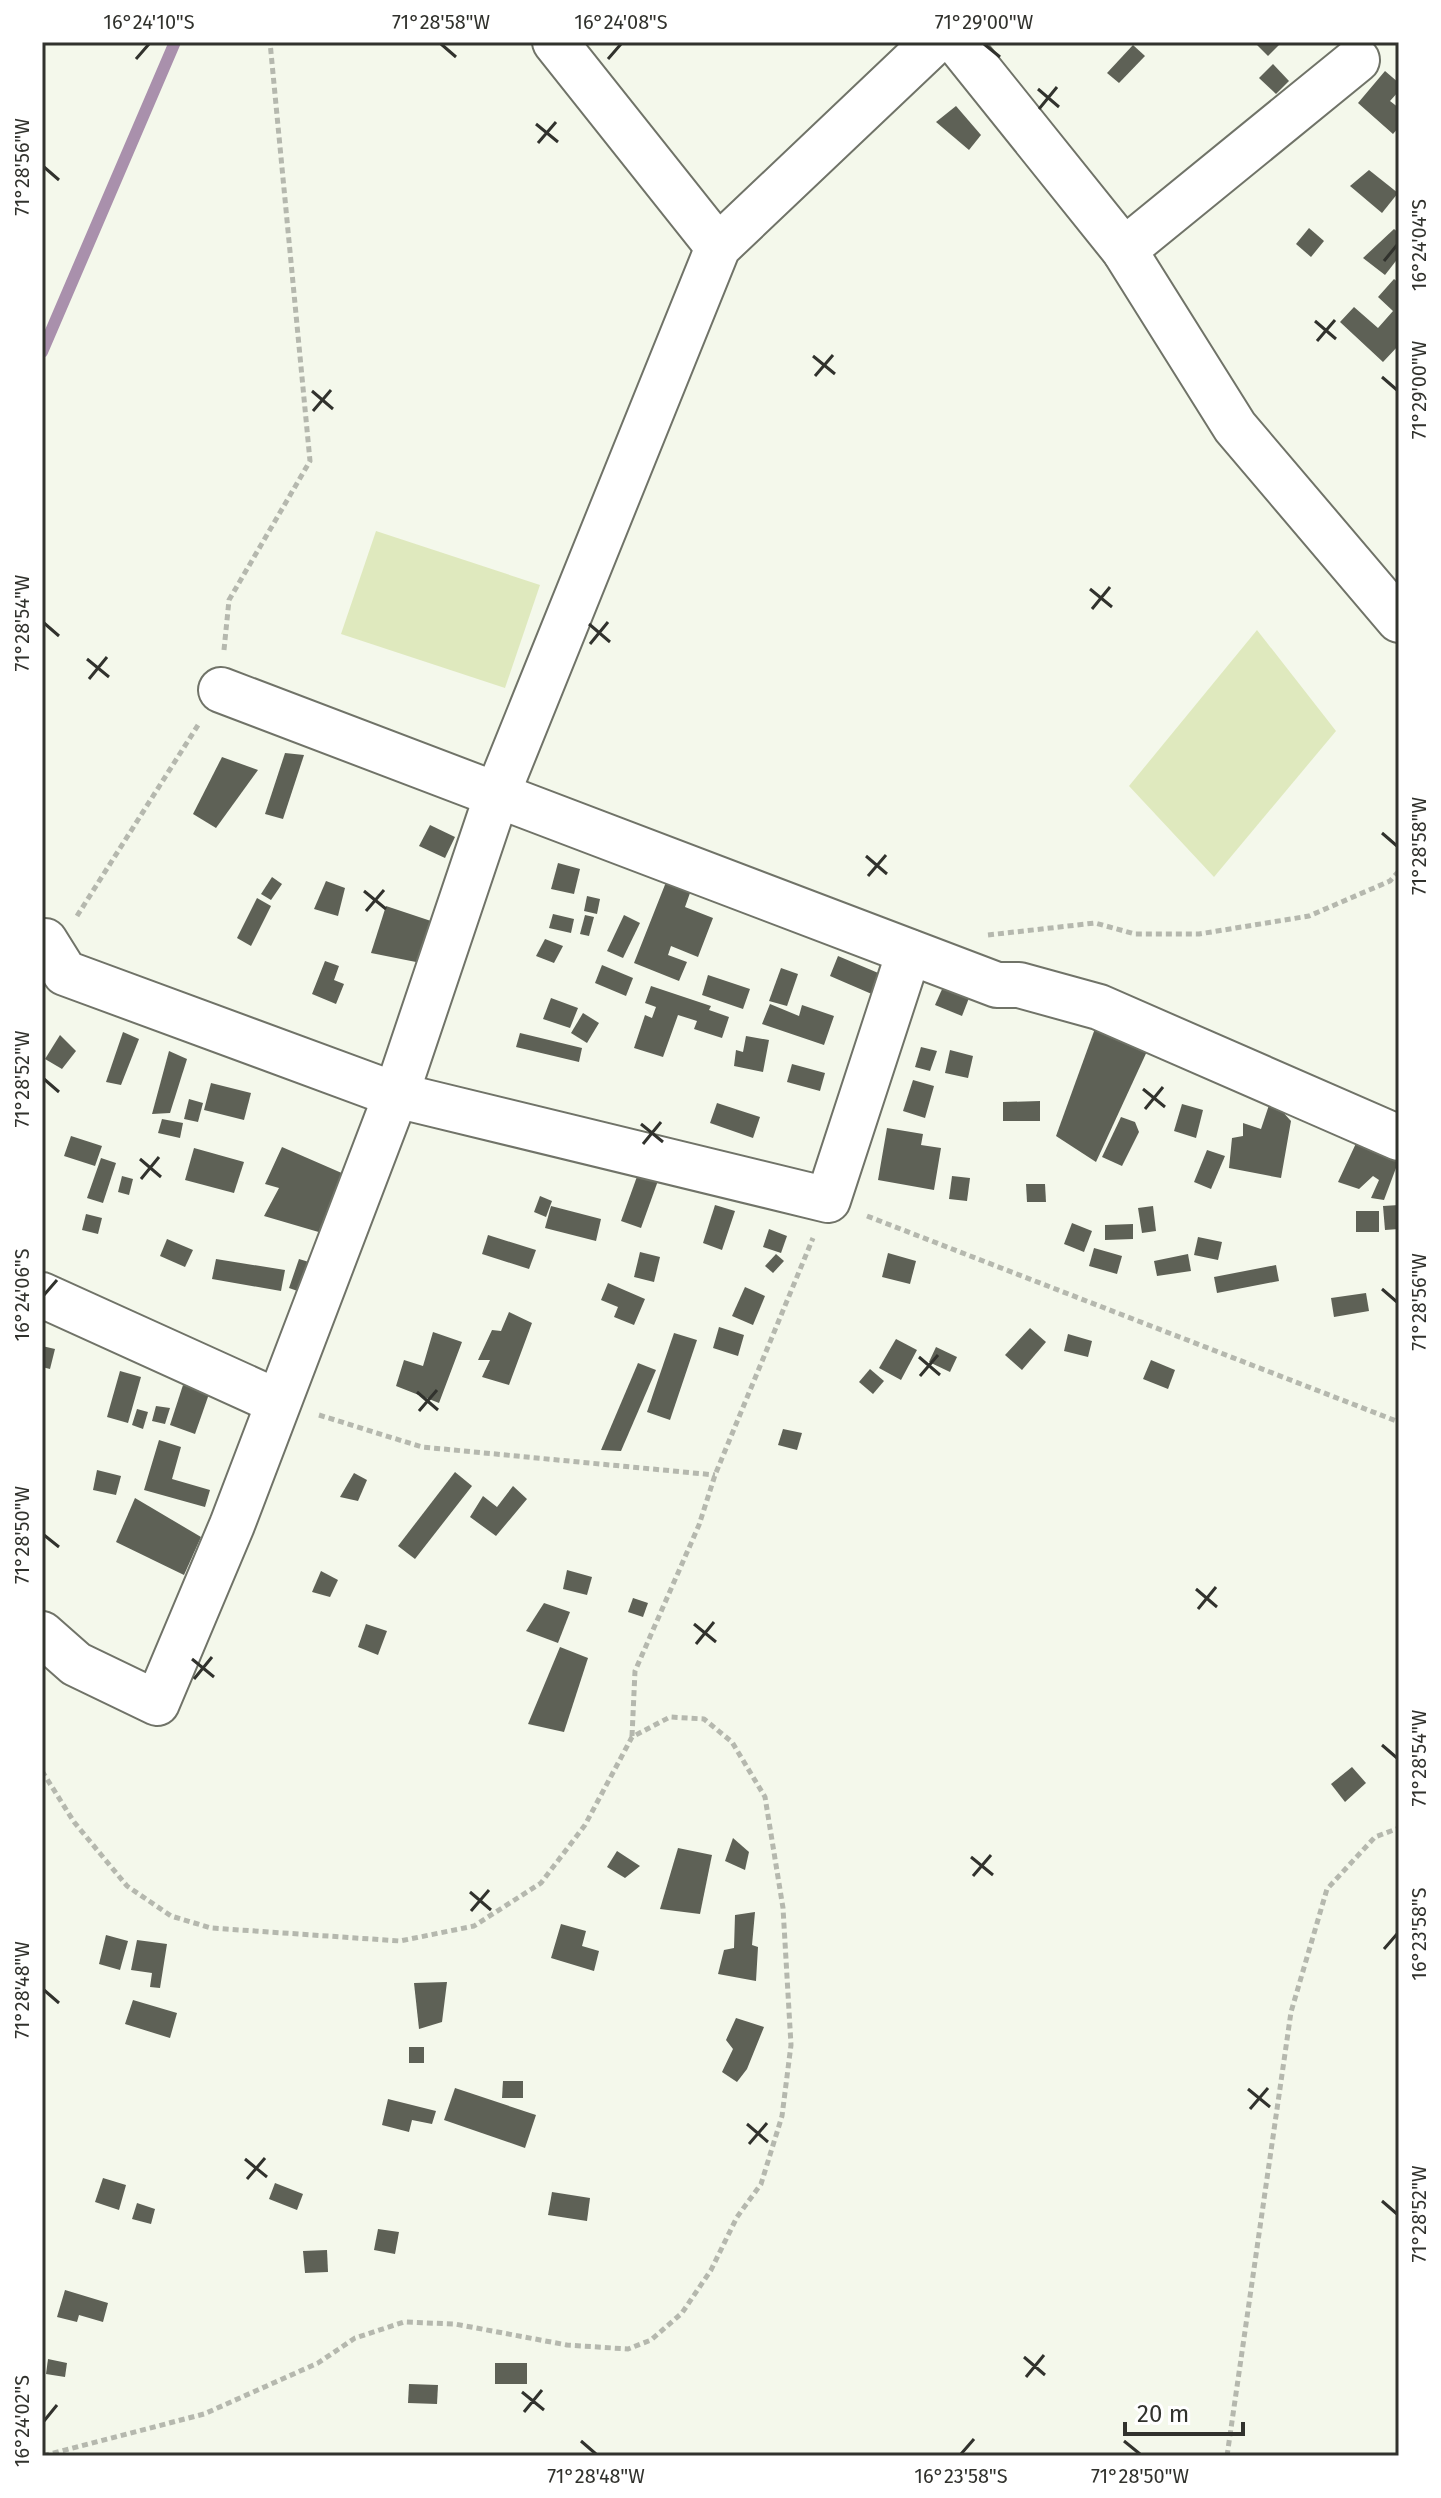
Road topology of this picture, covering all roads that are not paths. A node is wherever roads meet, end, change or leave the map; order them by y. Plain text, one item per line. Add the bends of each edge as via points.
1 (555, 42) edge
2 (934, 42) edge
3 (957, 42) edge
4 (1357, 60) dead end
5 (718, 247) junction
6 (1124, 250) junction
7 (1399, 620) edge
8 (221, 690) road end
9 (498, 792) junction
10 (45, 941) road end
11 (909, 952) junction
12 (396, 1095) junction
13 (1399, 1138) edge
14 (42, 1295) edge
15 (278, 1402) junction
16 (42, 1634) edge

1 - 5 street
2 - 5 street
3 - 6 street
4 - 6 street
5 - 9 street
6 - 7 street via 1235,427
8 - 9 street
9 - 11 street
9 - 12 street
10 - 12 street via 65,973
11 - 12 street via 828,1200
11 - 13 street via 997,985 1019,985 1099,1007
12 - 15 street
14 - 15 street
15 - 16 street via 157,1703 76,1664

